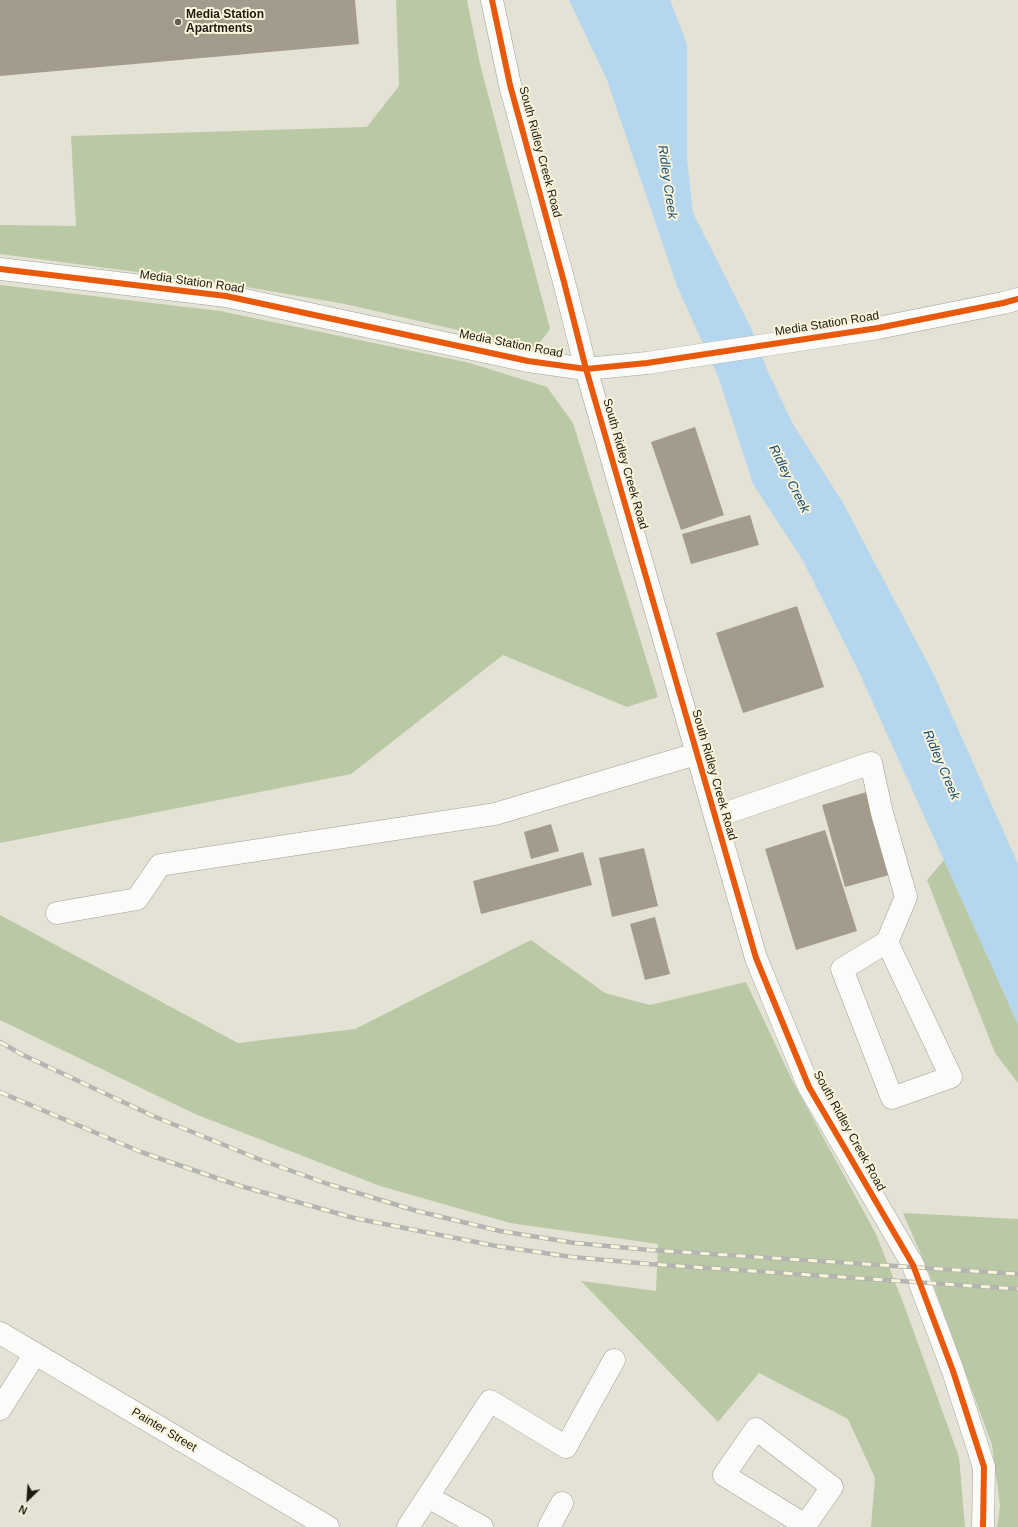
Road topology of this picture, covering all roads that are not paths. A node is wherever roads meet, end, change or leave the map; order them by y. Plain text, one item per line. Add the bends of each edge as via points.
1 (492, 0) edge
2 (0, 269) edge
3 (1018, 299) edge
4 (586, 370) junction
5 (696, 754) junction
6 (715, 817) junction
7 (57, 913) dead end
8 (887, 942) junction
9 (0, 1334) edge
10 (35, 1354) junction
11 (614, 1360) dead end
12 (0, 1409) edge
13 (428, 1497) junction
14 (562, 1503) dead end
15 (804, 1526) edge
16 (328, 1527) edge
17 (408, 1527) edge
18 (482, 1527) edge
19 (549, 1527) edge
20 (983, 1527) edge

1 - 4 street, South Ridley Creek Road via 510,85
2 - 4 street, Media Station Road via 226,296 528,361
3 - 4 street, Media Station Road via 878,328
4 - 5 street, South Ridley Creek Road
5 - 6 street, South Ridley Creek Road
5 - 7 street via 495,814 160,865 137,900
6 - 8 street via 871,763 906,897
6 - 20 street, South Ridley Creek Road via 756,958 809,1087 916,1272 953,1371 984,1467
8 - 8 street via 951,1077 892,1098 842,969
9 - 10 street, Painter Street
10 - 12 street
10 - 16 street, Painter Street
11 - 13 street via 566,1447 490,1401
13 - 17 street
13 - 18 street
14 - 19 street
15 - 15 street via 832,1487 756,1429 724,1474

